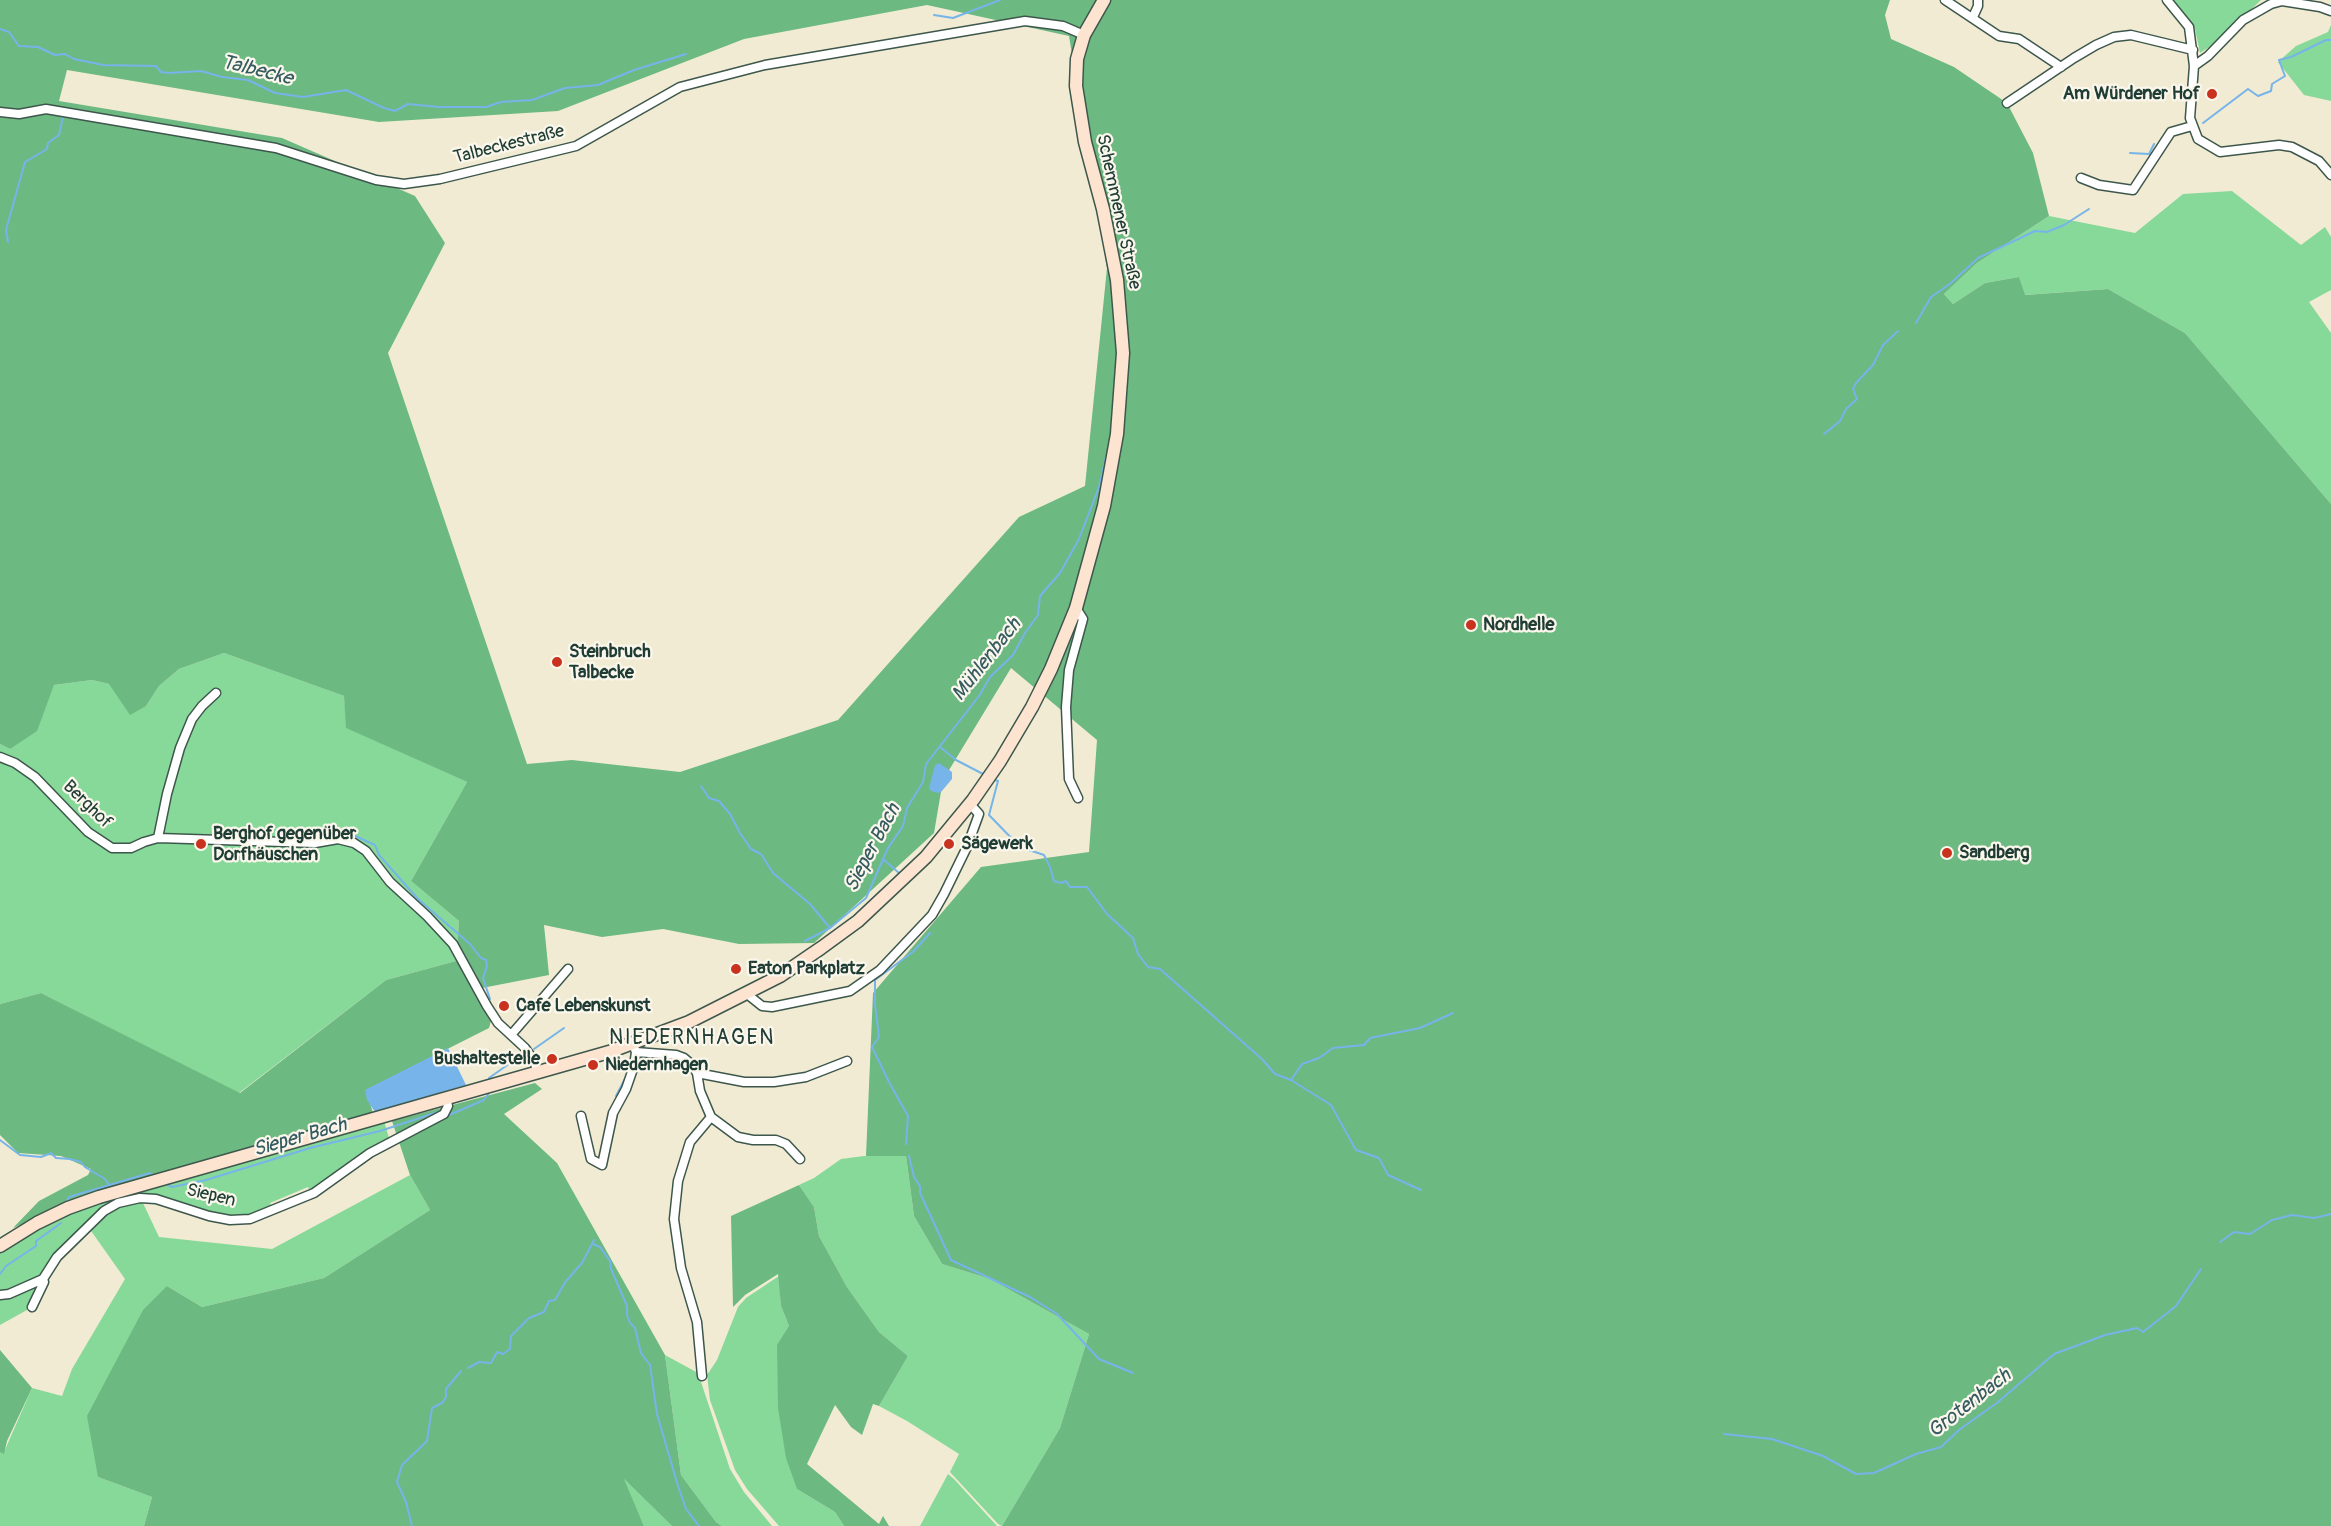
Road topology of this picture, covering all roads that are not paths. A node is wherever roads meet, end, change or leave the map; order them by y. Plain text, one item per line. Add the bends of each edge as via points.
1 (1104, 0) edge
2 (1945, 0) edge
3 (1978, 0) edge
4 (2167, 0) edge
5 (2331, 11) edge
6 (1973, 17) junction
7 (1084, 35) junction
8 (2193, 50) junction
9 (2194, 66) junction
10 (2061, 67) junction
11 (2007, 103) dead end
12 (0, 112) edge
13 (2192, 126) junction
14 (2331, 175) edge
15 (2081, 178) dead end
16 (1076, 608) junction
17 (216, 693) dead end
18 (0, 757) edge
19 (1078, 798) dead end
20 (970, 804) junction
21 (158, 838) junction
22 (568, 969) dead end
23 (747, 994) junction
24 (511, 1035) junction
25 (634, 1048) junction
26 (847, 1061) dead end
27 (538, 1073) junction
28 (697, 1073) junction
29 (446, 1098) junction
30 (581, 1116) dead end
31 (711, 1117) junction
32 (800, 1159) dead end
33 (0, 1246) edge
34 (43, 1279) junction
35 (0, 1295) edge
36 (32, 1307) dead end
37 (702, 1376) dead end

1 - 7 main road, Schemmener Straße
2 - 6 street
3 - 6 street
4 - 8 street via 2189,27
5 - 9 street via 2282,1 2271,4 2243,20
6 - 10 street via 1999,36 2019,39
7 - 12 street, Talbeckestraße via 1051,23 1025,21 765,65 680,87 576,146 404,184 376,180 276,148 46,109 20,114
7 - 16 main road, Schemmener Straße via 1077,59 1078,104 1117,279 1123,353 1117,434 1104,506
8 - 9 street
8 - 10 street via 2131,35 2114,37
9 - 13 street
10 - 11 street
13 - 14 street via 2198,139 2220,152 2292,147 2319,161
13 - 15 street via 2171,132 2133,190
16 - 19 street, Schemmener Straße via 1083,619 1069,670 1066,707 1069,779
16 - 20 main road, Schemmener Straße via 1032,707
17 - 21 street via 192,719 180,748
18 - 21 street, Berghof via 35,777 88,832 112,848 131,848
20 - 23 main road, Schemmener Straße via 926,858 858,921 780,976
20 - 23 street via 979,814 944,894 932,915 880,970 850,991 772,1007 762,1006
21 - 24 street, Berghof via 354,843 453,944 487,1006
22 - 24 street
23 - 25 main road, Schemmener Straße
24 - 27 street via 531,1055
25 - 27 main road, Schemmener Straße
25 - 28 street via 684,1058
25 - 30 street via 634,1066 613,1113 602,1165 591,1159
26 - 28 street via 806,1077 774,1082 744,1082
27 - 29 main road, Schemmener Straße
28 - 31 street
29 - 33 main road, Schemmener Straße via 99,1197 37,1223
29 - 34 street, Siepen via 444,1114 370,1153 314,1193 250,1219 209,1216 156,1199 118,1203 104,1211 57,1257
31 - 32 street via 738,1137 786,1144
31 - 37 street via 690,1142 678,1181 674,1219 681,1269 697,1322
34 - 35 street
34 - 36 street

